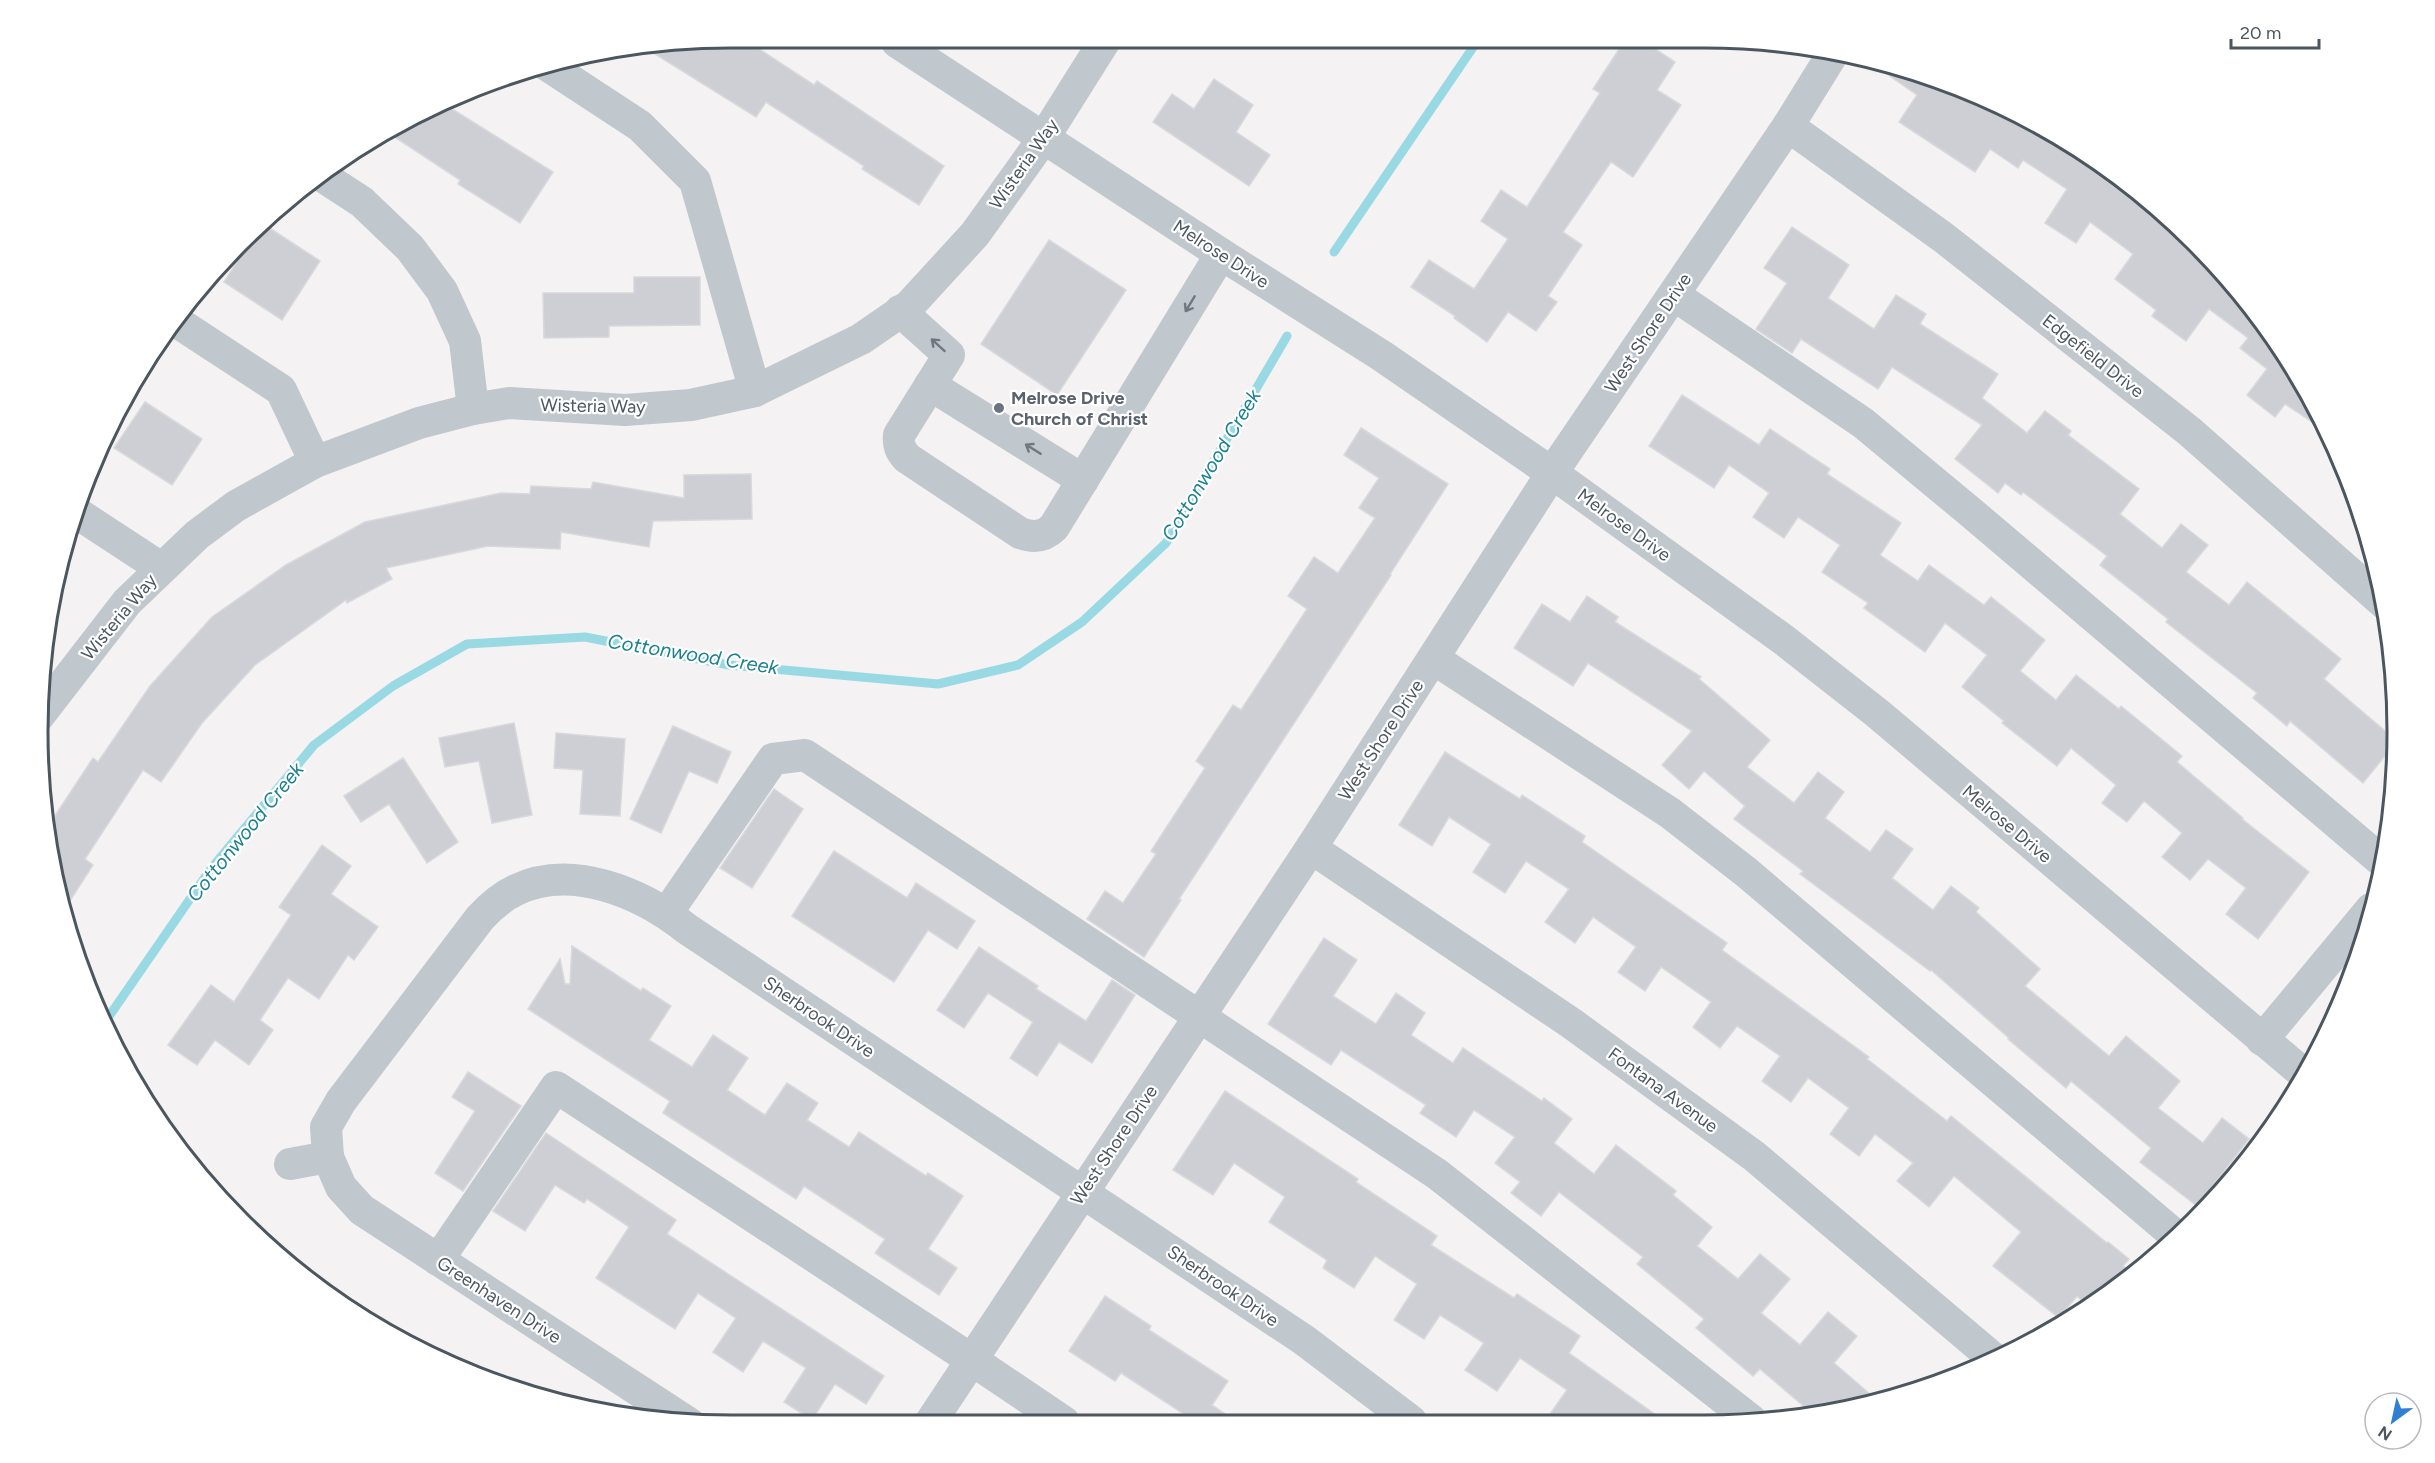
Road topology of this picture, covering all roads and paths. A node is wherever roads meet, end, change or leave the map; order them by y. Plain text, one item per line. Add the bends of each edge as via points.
1 (906, 48) edge
2 (1100, 48) edge
3 (1830, 60) edge
4 (556, 71) edge
5 (1788, 126) junction
6 (1043, 139) junction
7 (328, 180) edge
8 (1221, 254) junction
9 (1674, 295) junction
10 (900, 311) junction
11 (182, 325) edge
12 (930, 385) junction
13 (755, 391) junction
14 (473, 409) junction
15 (315, 462) junction
16 (1552, 473) junction
17 (1083, 480) junction
18 (83, 517) edge
19 (161, 568) junction
20 (2373, 593) edge
21 (1434, 659) junction
22 (49, 703) edge
23 (1311, 848) junction
24 (2375, 856) edge
25 (667, 913) junction
26 (2360, 923) edge
27 (1199, 1017) junction
28 (2262, 1040) junction
29 (2297, 1069) edge
30 (328, 1157) junction
31 (290, 1164) dead end
32 (1083, 1192) junction
33 (2170, 1231) edge
34 (438, 1260) junction
35 (1988, 1353) edge
36 (972, 1360) junction
37 (672, 1412) edge
38 (1743, 1414) edge
39 (935, 1415) edge
40 (1054, 1415) edge
41 (1403, 1415) edge

1 - 6 street, Melrose Drive
2 - 6 street, Wisteria Way
3 - 5 street, West Shore Drive
4 - 13 street via 640,126 695,181
5 - 9 street, West Shore Drive
5 - 20 street, Edgefield Drive via 1944,238 2170,416
6 - 8 street, Melrose Drive
6 - 10 street, Wisteria Way via 975,234
7 - 14 street via 362,202 411,249 442,291 465,341
8 - 16 street, Melrose Drive via 1382,356
8 -> 17 street
9 - 16 street, West Shore Drive
9 - 24 street via 1863,423
12 -> 10 street via 949,355
10 - 13 street, Wisteria Way via 861,339
11 - 15 street via 281,390
17 -> 12 street
12 - 17 street via 899,435 901,451 1020,533 1047,534
13 - 14 street, Wisteria Way via 691,405 625,410 509,403
14 - 15 street, Wisteria Way via 419,423
15 - 19 street, Wisteria Way via 236,506
16 - 21 street, West Shore Drive
16 - 28 street, Melrose Drive via 1784,640 1877,713
18 - 19 street
19 - 22 street, Wisteria Way via 127,602
21 - 23 street, West Shore Drive
21 - 33 street via 1670,813 1755,879
23 - 27 street, West Shore Drive
23 - 35 street, Fontana Avenue via 1571,1023 1754,1156
25 - 27 street via 773,759 805,755
25 - 30 street, Sherbrook Drive via 632,894 575,880 546,881 516,890 495,903 341,1101 326,1127
25 - 32 street, Sherbrook Drive
26 - 28 street
27 - 32 street, West Shore Drive
27 - 38 street via 1437,1174
28 - 29 street, Melrose Drive
30 - 31 street
30 - 34 street, Greenhaven Drive via 341,1186 362,1210
32 - 36 street, West Shore Drive
32 - 41 street, Sherbrook Drive via 1304,1340
34 - 36 street via 556,1087
34 - 37 street, Greenhaven Drive
36 - 39 street, West Shore Drive
36 - 40 street

